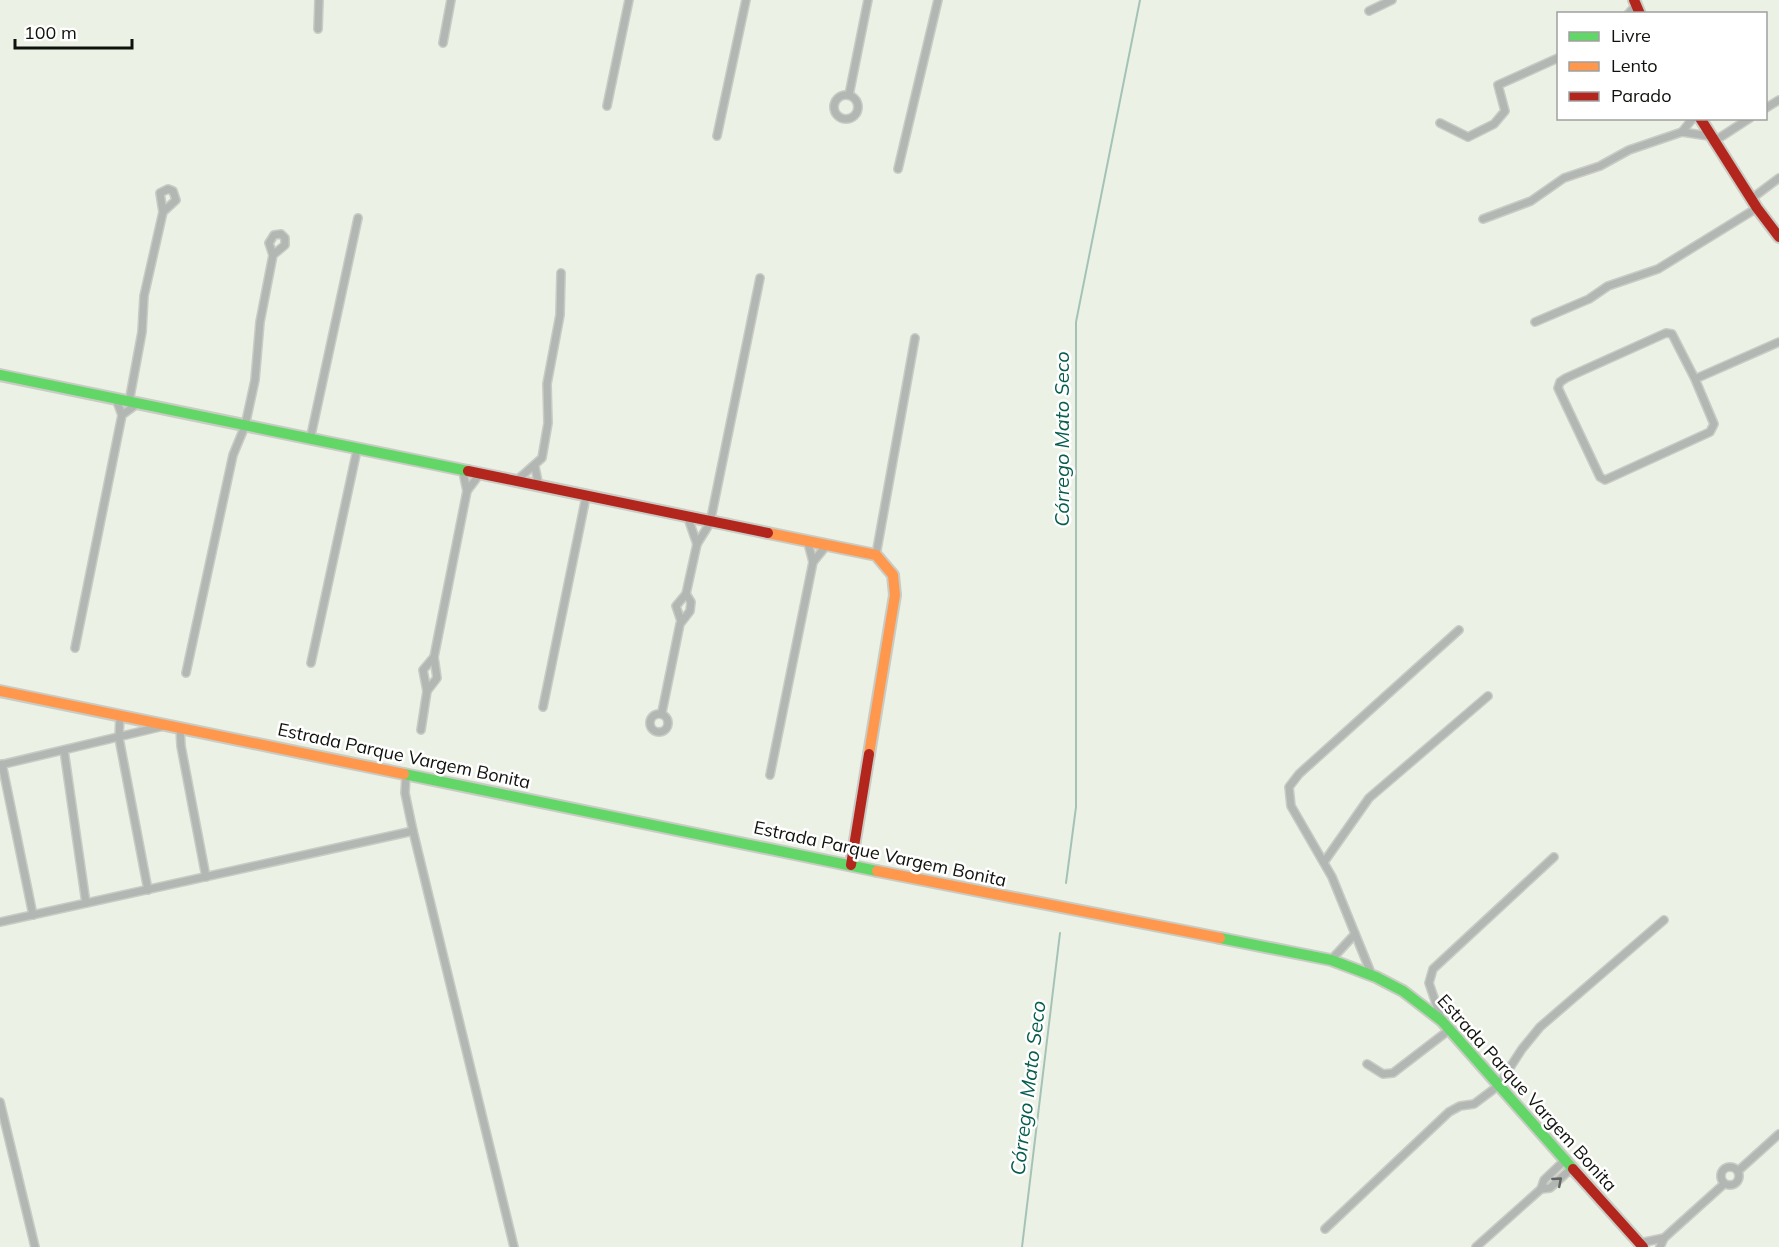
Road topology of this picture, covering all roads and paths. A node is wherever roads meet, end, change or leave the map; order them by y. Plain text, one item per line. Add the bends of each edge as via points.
1 (319, 0) edge
2 (451, 0) edge
3 (629, 0) edge
4 (746, 0) edge
5 (868, 0) edge
6 (938, 0) edge
7 (1392, 0) edge
8 (1369, 11) dead end
9 (318, 30) dead end
10 (443, 43) dead end
11 (1557, 58) edge
12 (849, 95) dead end
13 (607, 106) dead end
14 (1691, 120) edge
15 (1701, 120) edge
16 (1746, 120) edge
17 (1440, 123) dead end
18 (1682, 132) junction
19 (717, 136) dead end
20 (1711, 139) junction
21 (898, 169) dead end
22 (1779, 178) edge
23 (1754, 204) junction
24 (162, 212) dead end
25 (358, 218) dead end
26 (1483, 219) dead end
27 (1779, 237) edge
28 (273, 255) dead end
29 (561, 273) dead end
30 (760, 278) dead end
31 (1534, 322) dead end
32 (915, 338) dead end
33 (1779, 342) edge
34 (0, 375) edge
35 (1695, 379) junction
36 (116, 399) junction
37 (133, 403) junction
38 (122, 416) junction
39 (245, 426) junction
40 (310, 440) junction
41 (357, 450) junction
42 (535, 467) junction
43 (464, 472) junction
44 (479, 475) junction
45 (515, 482) junction
46 (539, 487) junction
47 (467, 491) junction
48 (586, 498) junction
49 (688, 518) junction
50 (710, 523) junction
51 (808, 543) junction
52 (697, 544) junction
53 (826, 546) junction
54 (876, 555) junction
55 (813, 562) junction
56 (686, 594) junction
57 (681, 621) junction
58 (1459, 630) dead end
59 (75, 648) dead end
60 (435, 657) junction
61 (311, 663) dead end
62 (186, 673) dead end
63 (0, 691) edge
64 (427, 692) junction
65 (1488, 696) dead end
66 (543, 707) dead end
67 (662, 712) dead end
68 (120, 715) junction
69 (168, 724) junction
70 (180, 727) junction
71 (421, 730) dead end
72 (119, 738) junction
73 (64, 750) junction
74 (1, 764) edge
75 (406, 775) junction
76 (770, 775) dead end
77 (412, 831) junction
78 (1554, 857) dead end
79 (1324, 862) junction
80 (851, 865) junction
81 (206, 877) junction
82 (148, 891) junction
83 (86, 903) junction
84 (33, 915) junction
85 (1664, 920) dead end
86 (0, 922) edge
87 (1355, 934) junction
88 (1331, 960) junction
89 (1371, 973) junction
90 (1445, 1026) junction
91 (1367, 1064) dead end
92 (1498, 1086) junction
93 (0, 1102) edge
94 (1779, 1134) edge
95 (1570, 1163) junction
96 (1738, 1171) junction
97 (1724, 1184) junction
98 (1541, 1189) junction
99 (1325, 1229) dead end
100 (1664, 1238) junction
101 (1642, 1246) edge
102 (34, 1247) edge
103 (514, 1247) edge
104 (1476, 1247) edge
105 (1660, 1247) edge

1 - 9 street
2 - 10 street
3 - 13 street
4 - 19 street
5 - 12 street
6 - 21 street
7 - 8 street
11 - 17 street via 1498,85 1505,111 1494,124 1468,137
14 - 18 street
15 - 20 main road
16 - 20 street
18 - 20 street
18 - 26 street via 1564,178 1531,201
20 - 23 main road
22 - 23 street
23 - 27 main road
23 - 31 street via 1658,269 1608,286 1589,299
24 - 37 street via 144,296
25 - 40 street
28 - 39 street
29 - 42 street via 560,315 547,384 548,423 542,458
30 - 50 street
32 - 54 street
33 - 35 street
34 - 36 main road
35 - 35 street via 1714,424 1712,430 1605,480 1600,477 1558,388 1566,378 1668,332
36 - 37 main road
36 - 38 street
37 - 38 street
37 - 39 main road
38 - 59 street
39 - 40 main road
39 - 62 street via 233,455
40 - 41 main road
41 - 43 main road
41 - 61 street
42 - 45 street
42 - 46 street
43 - 44 main road
43 - 47 street
44 - 45 main road
44 - 47 street
45 - 46 main road
46 - 48 main road
47 - 60 street
48 - 49 main road
48 - 66 street
49 - 50 main road
49 - 52 street
50 - 51 main road
50 - 52 street
51 - 53 main road
51 - 55 street
52 - 56 street
53 - 54 main road
53 - 55 street
54 - 80 main road via 893,575 895,595
55 - 76 street
56 - 57 street via 676,606
56 - 57 street via 691,606
57 - 67 street
58 - 79 street via 1291,783 1291,806
60 - 64 street via 436,678
60 - 64 street via 423,670
63 - 68 main road, Estrada Parque Vargem Bonita
64 - 71 street
65 - 79 street via 1369,798
68 - 69 main road, Estrada Parque Vargem Bonita
68 - 72 street
69 - 70 main road, Estrada Parque Vargem Bonita
69 - 72 street
70 - 75 main road, Estrada Parque Vargem Bonita
70 - 81 street
72 - 73 street
72 - 82 street
73 - 74 street
73 - 83 street
74 - 84 street
75 - 77 street
75 - 80 main road, Estrada Parque Vargem Bonita
77 - 81 street
77 - 103 street
78 - 90 street via 1433,969 1430,983
79 - 87 street
80 - 88 main road, Estrada Parque Vargem Bonita
81 - 82 street
82 - 83 street
83 - 84 street
84 - 86 street
85 - 92 street via 1540,1027
87 - 88 street
87 - 89 street
88 - 89 main road, Estrada Parque Vargem Bonita
89 - 90 main road, Estrada Parque Vargem Bonita via 1406,991
90 - 91 street via 1393,1073 1383,1074
90 - 92 main road, Estrada Parque Vargem Bonita
92 - 95 main road, Estrada Parque Vargem Bonita
92 - 99 street via 1474,1104 1449,1112
93 - 102 street
94 - 96 street
95 - 98 street via 1544,1180
98 -> 95 street via 1550,1188
95 - 101 main road, Estrada Parque Vargem Bonita
96 - 97 street via 1740,1176 1734,1185
96 - 97 street via 1724,1169
97 - 100 street
98 - 104 street
100 - 101 street
100 - 105 street

